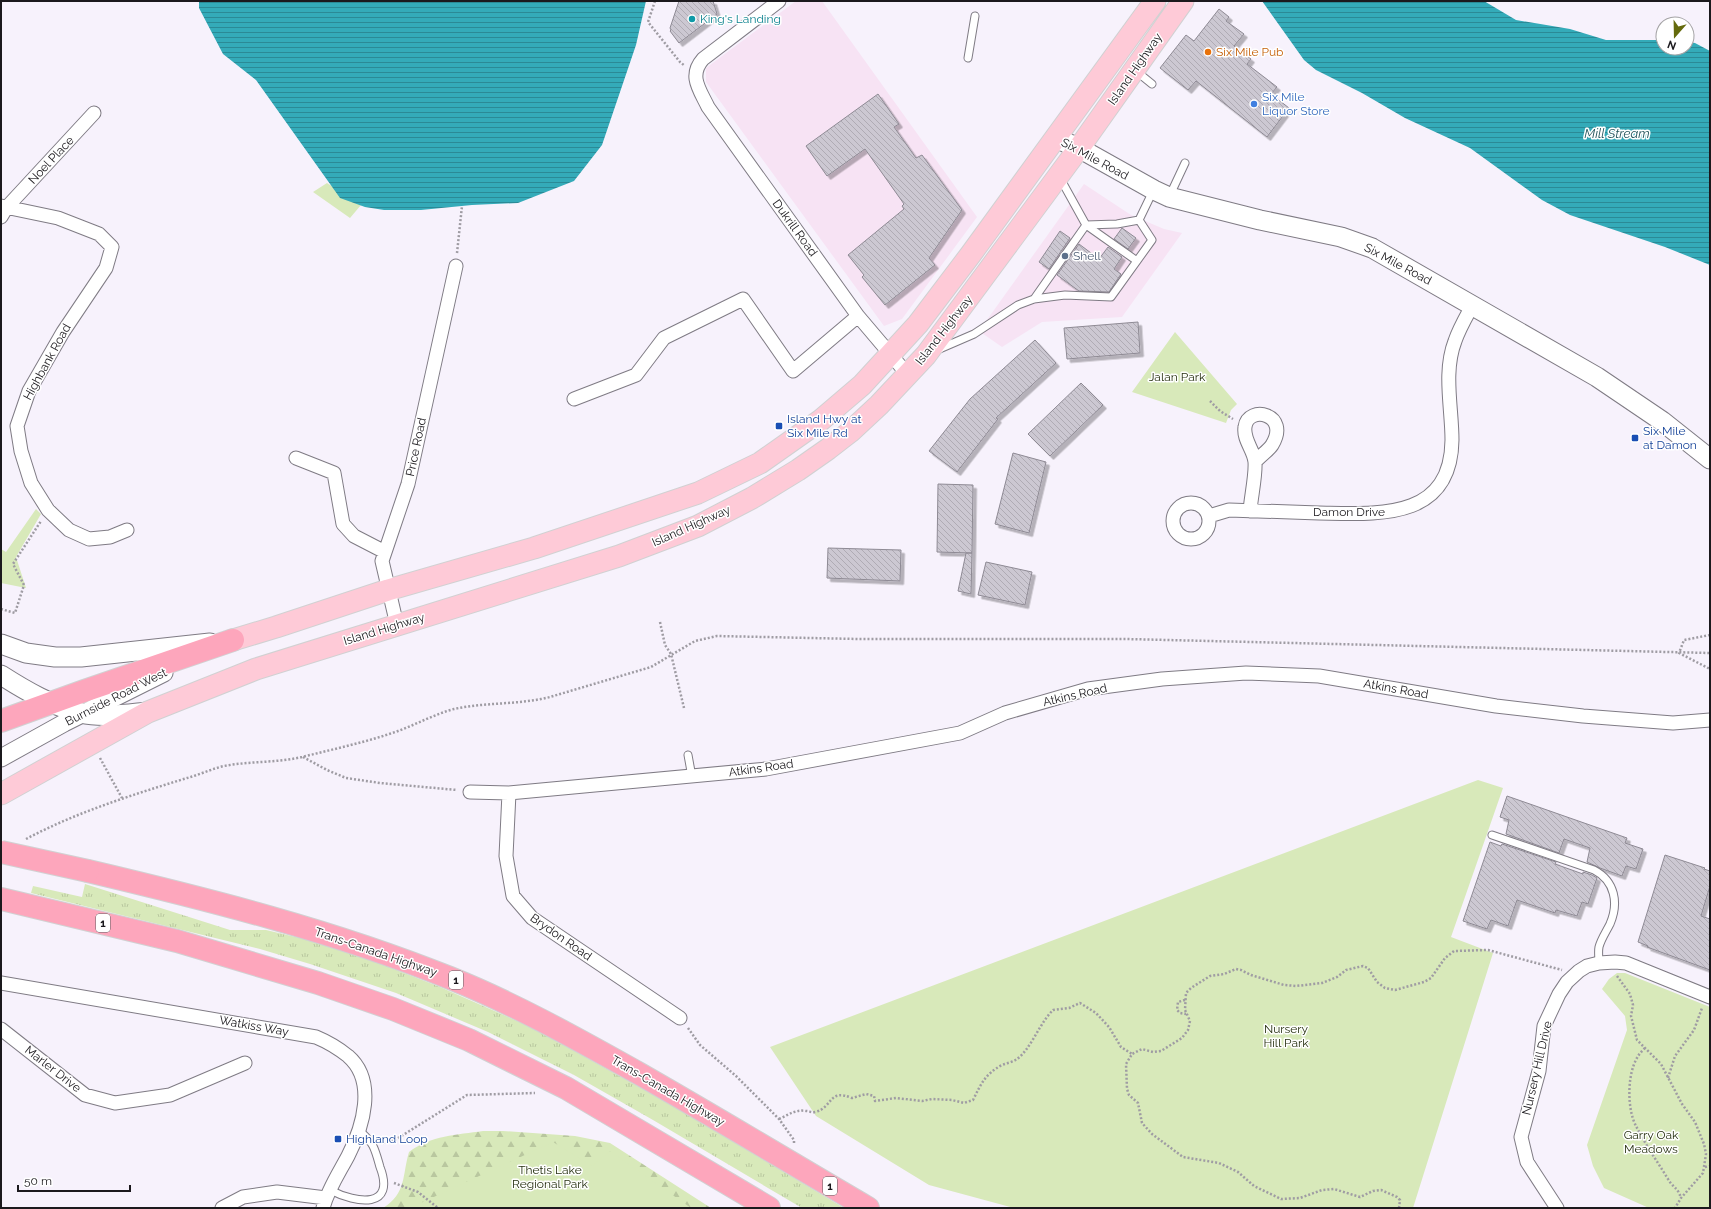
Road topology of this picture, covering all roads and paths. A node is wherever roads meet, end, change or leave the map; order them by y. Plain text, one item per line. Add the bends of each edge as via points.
1 (656, 1) edge
2 (779, 1) edge
3 (1155, 1) edge
4 (1183, 1) edge
5 (975, 16) dead end
6 (968, 58) dead end
7 (680, 62) dead end
8 (1134, 70) junction
9 (1152, 84) dead end
10 (94, 113) dead end
11 (1055, 138) junction
12 (1079, 148) junction
13 (1185, 163) dead end
14 (1058, 176) junction
15 (1161, 194) junction
16 (462, 206) dead end
17 (3, 210) edge
18 (1139, 220) junction
19 (1086, 225) junction
20 (457, 245) dead end
21 (1137, 261) junction
22 (456, 266) dead end
23 (1034, 299) junction
24 (1472, 306) junction
25 (858, 316) junction
26 (926, 355) junction
27 (890, 356) junction
28 (908, 375) junction
29 (574, 399) dead end
30 (1210, 402) dead end
31 (1246, 424) junction
32 (296, 458) dead end
33 (1710, 459) edge
34 (1255, 462) junction
35 (48, 510) junction
36 (1250, 511) junction
37 (1209, 516) dead end
38 (127, 530) dead end
39 (385, 552) junction
40 (388, 590) junction
41 (1, 609) edge
42 (660, 622) dead end
43 (397, 625) junction
44 (1710, 635) edge
45 (233, 640) junction
46 (1, 644) edge
47 (1679, 653) junction
48 (1710, 653) edge
49 (672, 654) junction
50 (1710, 670) edge
51 (1, 675) edge
52 (50, 703) junction
53 (684, 708) dead end
54 (148, 712) junction
55 (82, 714) junction
56 (1710, 720) edge
57 (1, 721) edge
58 (92, 743) junction
59 (688, 755) dead end
60 (303, 756) junction
61 (1, 758) edge
62 (692, 777) junction
63 (470, 792) joint
64 (509, 793) junction
65 (1, 794) edge
66 (122, 798) junction
67 (1492, 835) dead end
68 (22, 841) dead end
69 (1, 852) edge
70 (1, 899) edge
71 (1615, 962) junction
72 (1599, 963) junction
73 (1573, 976) junction
74 (1, 983) edge
75 (1709, 997) edge
76 (1185, 1000) junction
77 (1187, 1015) junction
78 (680, 1018) joint
79 (1, 1029) edge
80 (1645, 1048) junction
81 (1132, 1054) junction
82 (245, 1063) dead end
83 (1668, 1078) junction
84 (540, 1093) dead end
85 (779, 1119) junction
86 (359, 1130) junction
87 (373, 1146) junction
88 (793, 1164) junction
89 (1710, 1166) edge
90 (1705, 1167) junction
91 (384, 1180) junction
92 (1680, 1198) junction
93 (326, 1199) edge
94 (222, 1208) edge
95 (438, 1208) edge
96 (769, 1208) edge
97 (868, 1208) edge
98 (1399, 1208) edge
99 (1557, 1208) edge
100 (1675, 1208) edge

1 - 7 path via 648,22
2 - 25 street, Dukrill Road via 703,60 697,66 696,81 708,107
3 - 11 main road, Island Highway
4 - 8 main road, Island Highway
5 - 6 lane
8 - 9 lane
8 - 12 main road, Island Highway
10 - 17 street, Noel Place
11 - 12 main road, Six Mile Road
11 - 27 main road, Island Highway via 927,313
12 - 14 main road, Island Highway
12 - 15 main road, Six Mile Road
13 - 15 lane
14 - 19 lane
14 - 26 main road, Island Highway
15 - 18 lane
15 - 24 main road, Six Mile Road via 1260,220 1348,239 1372,248
16 - 20 path
17 - 35 street, Highbank Road via 58,218 99,234 112,247 106,268 63,332 29,391 16,426 31,482
18 - 19 lane
18 - 21 lane via 1152,240
19 - 21 lane
19 - 23 lane
21 - 23 lane via 1111,297 1065,295
22 - 39 street, Price Road via 408,484
23 - 26 lane via 1018,305 974,334
24 - 33 main road, Six Mile Road via 1597,376 1662,421
24 - 36 street, Damon Drive via 1454,341 1450,362 1450,460 1437,488 1425,499 1396,511 1371,514
25 - 27 street, Dukrill Road
25 - 29 street via 793,371 743,299 664,338 636,376
26 - 28 main road, Island Highway
27 - 28 street, Dukrill Road
27 - 40 main road, Island Highway via 821,420 760,463 698,493 534,548
28 - 43 main road, Island Highway via 879,405 828,449 752,498 698,526 619,556
30 - 31 path via 1230,417
31 - 34 street via 1245,437
31 - 34 street via 1248,419 1261,414 1270,417 1277,425 1278,434 1271,446
32 - 39 street via 334,473 343,524 354,536
34 - 36 street
35 - 38 street, Highbank Road via 69,530 89,539 110,537
35 - 41 path via 13,564 24,585 15,613
36 - 37 street, Damon Drive via 1229,510
39 - 40 street, Price Road via 382,561
40 - 43 street, Price Road
40 - 45 main road, Island Highway
42 - 49 path via 665,645
43 - 54 main road, Island Highway via 256,669
44 - 47 path via 1684,640
45 - 46 main road, Island Highway via 80,657 37,656
45 - 52 highway
45 - 55 street, Burnside Road West
47 - 48 path
47 - 49 path via 1126,639 717,636 695,641
47 - 50 path
49 - 53 path
49 - 60 path via 651,667 550,697 454,709 397,732
51 - 52 main road, Island Highway
52 - 55 main road, Island Highway
52 - 57 highway
54 - 55 main road, Island Highway
54 - 58 main road
55 - 61 street, Burnside Road West
56 - 62 street, Atkins Road via 1673,723 1583,716 1496,706 1319,676 1246,673 1162,679 1088,689 1005,713 960,733 766,769
58 - 65 main road
58 - 66 path
59 - 62 lane
60 - 63 path via 346,778
60 - 66 path via 224,766
62 - 64 street, Atkins Road
63 - 64 street, Atkins Road
64 - 78 street, Brydon Road via 506,856 513,896 532,918
66 - 68 path via 52,825
67 - 72 lane via 1594,870 1606,880 1614,893 1615,907 1599,948
69 - 88 highway, Trans-Canada Highway / 1, bridge via 88,871 278,920 370,948 452,979 596,1049
70 - 96 highway, 1 via 177,941 393,1008 469,1040 566,1088
71 - 72 street, Nursery Hill Drive
71 - 75 street, Nursery Hill Drive
71 - 80 path via 1616,974 1630,994 1631,1016 1637,1040
72 - 73 street, Nursery Hill Drive via 1587,966
73 - 76 path via 1550,966 1488,950 1470,949 1454,951 1445,958 1431,978 1424,982 1395,990 1385,988 1377,982 1368,968 1363,966 1346,970 1322,983 1296,986 1284,985 1236,969 1210,976 1191,988 1186,993
73 - 99 street, Nursery Hill Drive via 1558,994 1544,1026 1539,1071 1520,1137 1527,1162
74 - 86 street, Watkiss Way via 316,1037 336,1046 358,1068 365,1093
75 - 83 path via 1694,1030 1675,1056
76 - 77 path
76 - 77 path via 1178,1002 1178,1010
77 - 81 path via 1190,1021 1188,1030 1182,1038 1161,1051 1142,1049
78 - 85 path via 700,1046 736,1076
79 - 82 street, Marler Drive via 85,1095 115,1103 170,1095
80 - 83 path via 1661,1064
80 - 92 path via 1636,1058 1630,1085 1632,1117 1652,1154 1671,1184 1678,1190
81 - 85 path via 1121,1047 1109,1027 1096,1013 1080,1003 1069,1008 1053,1010 1044,1019 1029,1046 1016,1060 1001,1065 983,1080 974,1100 964,1103 952,1100 896,1098 875,1101 874,1096 866,1094 852,1098 844,1095 835,1096 823,1109 813,1113 805,1110 793,1112
81 - 98 path via 1126,1064 1127,1089 1129,1095 1138,1103 1142,1123 1152,1134 1183,1157 1219,1163 1238,1172 1254,1186 1281,1199 1300,1198 1322,1190 1334,1189 1360,1197 1381,1190 1397,1197 1400,1200
83 - 90 path via 1700,1131 1706,1154
84 - 87 path via 467,1095 395,1140
85 - 88 path via 794,1140
86 - 87 lane
86 - 93 street, Watkiss Way
87 - 91 lane
88 - 97 highway, Trans-Canada Highway / 1
89 - 90 path
90 - 92 path via 1703,1173
91 - 93 lane via 384,1192 376,1201 363,1203 347,1198
91 - 95 path via 418,1192
92 - 100 path
93 - 94 street via 277,1192 243,1197

